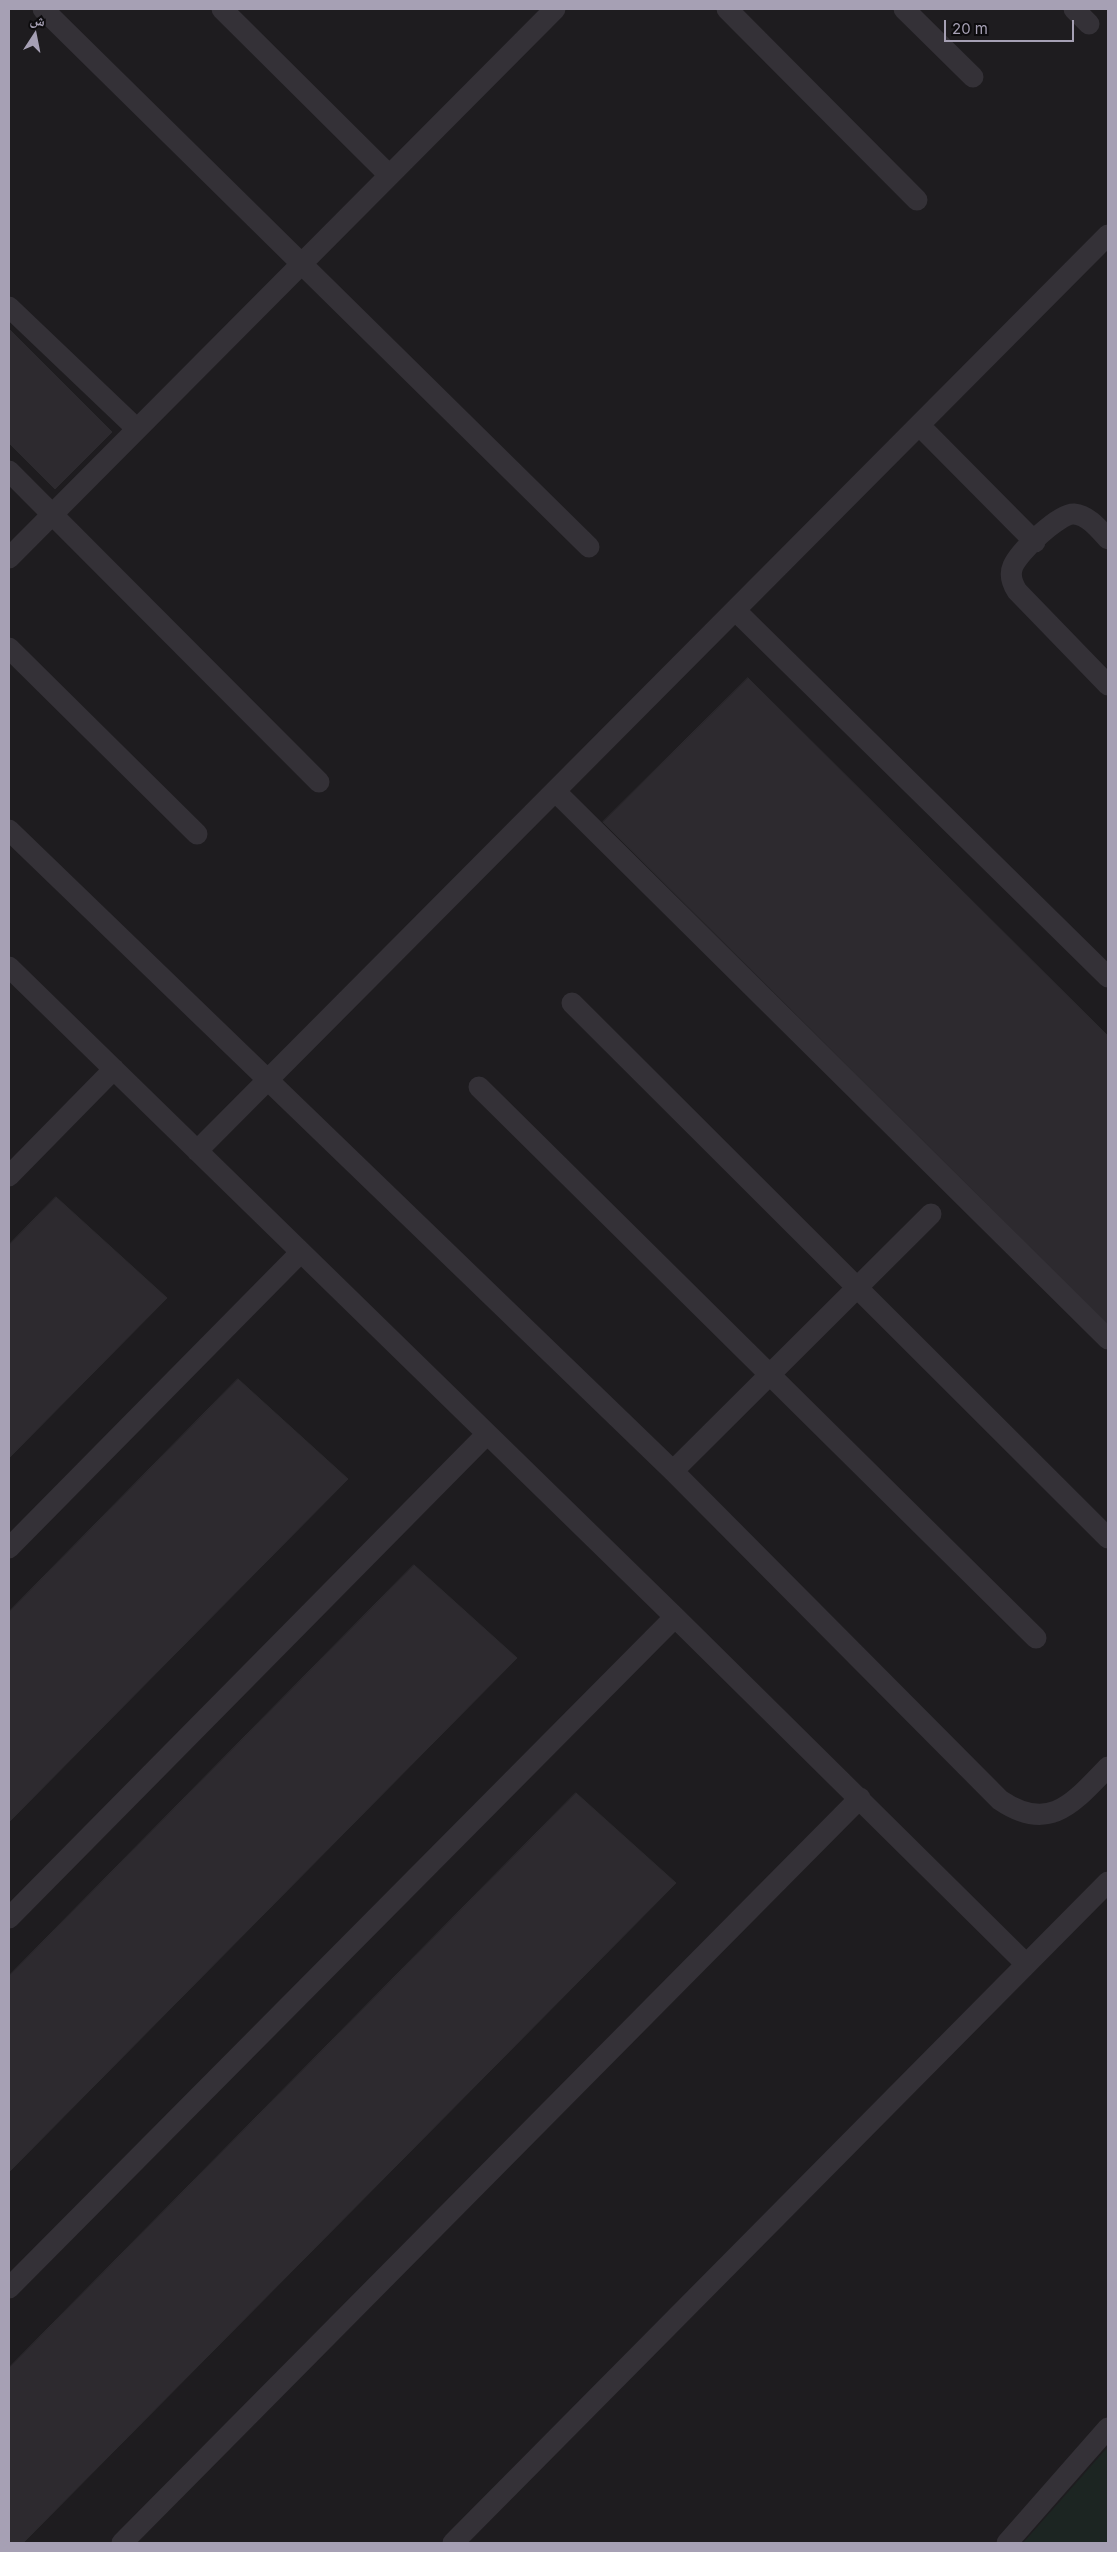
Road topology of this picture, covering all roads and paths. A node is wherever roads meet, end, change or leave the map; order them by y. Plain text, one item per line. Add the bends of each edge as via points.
1 (44, 9) edge
2 (222, 9) edge
3 (555, 9) edge
4 (727, 9) edge
5 (904, 9) edge
6 (1074, 9) edge
7 (1089, 24) dead end
8 (973, 77) dead end
9 (389, 175) junction
10 (916, 200) dead end
11 (1108, 235) edge
12 (302, 264) junction
13 (9, 307) edge
14 (920, 426) junction
15 (137, 429) junction
16 (9, 471) edge
17 (52, 514) junction
18 (1108, 539) edge
19 (1035, 542) junction
20 (589, 547) dead end
21 (9, 558) edge
22 (735, 610) junction
23 (9, 648) edge
24 (1108, 685) edge
25 (319, 782) dead end
26 (555, 791) junction
27 (9, 830) edge
28 (197, 834) dead end
29 (9, 967) edge
30 (1108, 978) edge
31 (572, 1003) dead end
32 (114, 1069) junction
33 (268, 1078) junction
34 (479, 1087) dead end
35 (197, 1150) junction
36 (9, 1176) edge
37 (932, 1214) dead end
38 (301, 1252) junction
39 (859, 1287) junction
40 (1108, 1339) edge
41 (770, 1376) junction
42 (487, 1434) junction
43 (673, 1471) junction
44 (1108, 1538) edge
45 (9, 1548) edge
46 (675, 1616) junction
47 (1036, 1638) dead end
48 (1108, 1767) edge
49 (860, 1798) junction
50 (1108, 1882) edge
51 (9, 1918) edge
52 (1026, 1964) junction
53 (9, 2288) edge
54 (1108, 2428) edge
55 (122, 2543) edge
56 (453, 2543) edge
57 (1007, 2543) edge

1 - 12 lane
2 - 9 lane
3 - 9 lane
4 - 10 lane
5 - 8 lane
6 - 7 lane
9 - 12 lane
11 - 14 lane
12 - 15 lane
12 - 20 lane
13 - 15 lane
14 - 19 lane
14 - 22 lane
15 - 17 lane
16 - 17 lane
17 - 21 lane
17 - 25 lane
18 - 19 lane via 1085,517 1075,514 1065,515 1056,521
19 - 24 lane via 1013,565 1012,584
22 - 26 lane
22 - 30 lane
23 - 28 lane
26 - 33 lane
26 - 40 lane
27 - 33 lane
29 - 32 lane
31 - 39 lane
32 - 35 lane
32 - 36 lane
33 - 35 lane
33 - 43 lane
34 - 41 lane
35 - 38 lane
37 - 39 lane
38 - 42 lane
38 - 45 lane
39 - 41 lane
39 - 44 lane
41 - 43 lane
41 - 47 lane
42 - 46 lane
42 - 51 lane
43 - 48 lane via 1000,1800 1029,1814 1045,1815 1062,1810
46 - 49 lane
46 - 53 lane
49 - 52 lane
49 - 55 lane
50 - 52 lane
52 - 56 lane
54 - 57 lane

